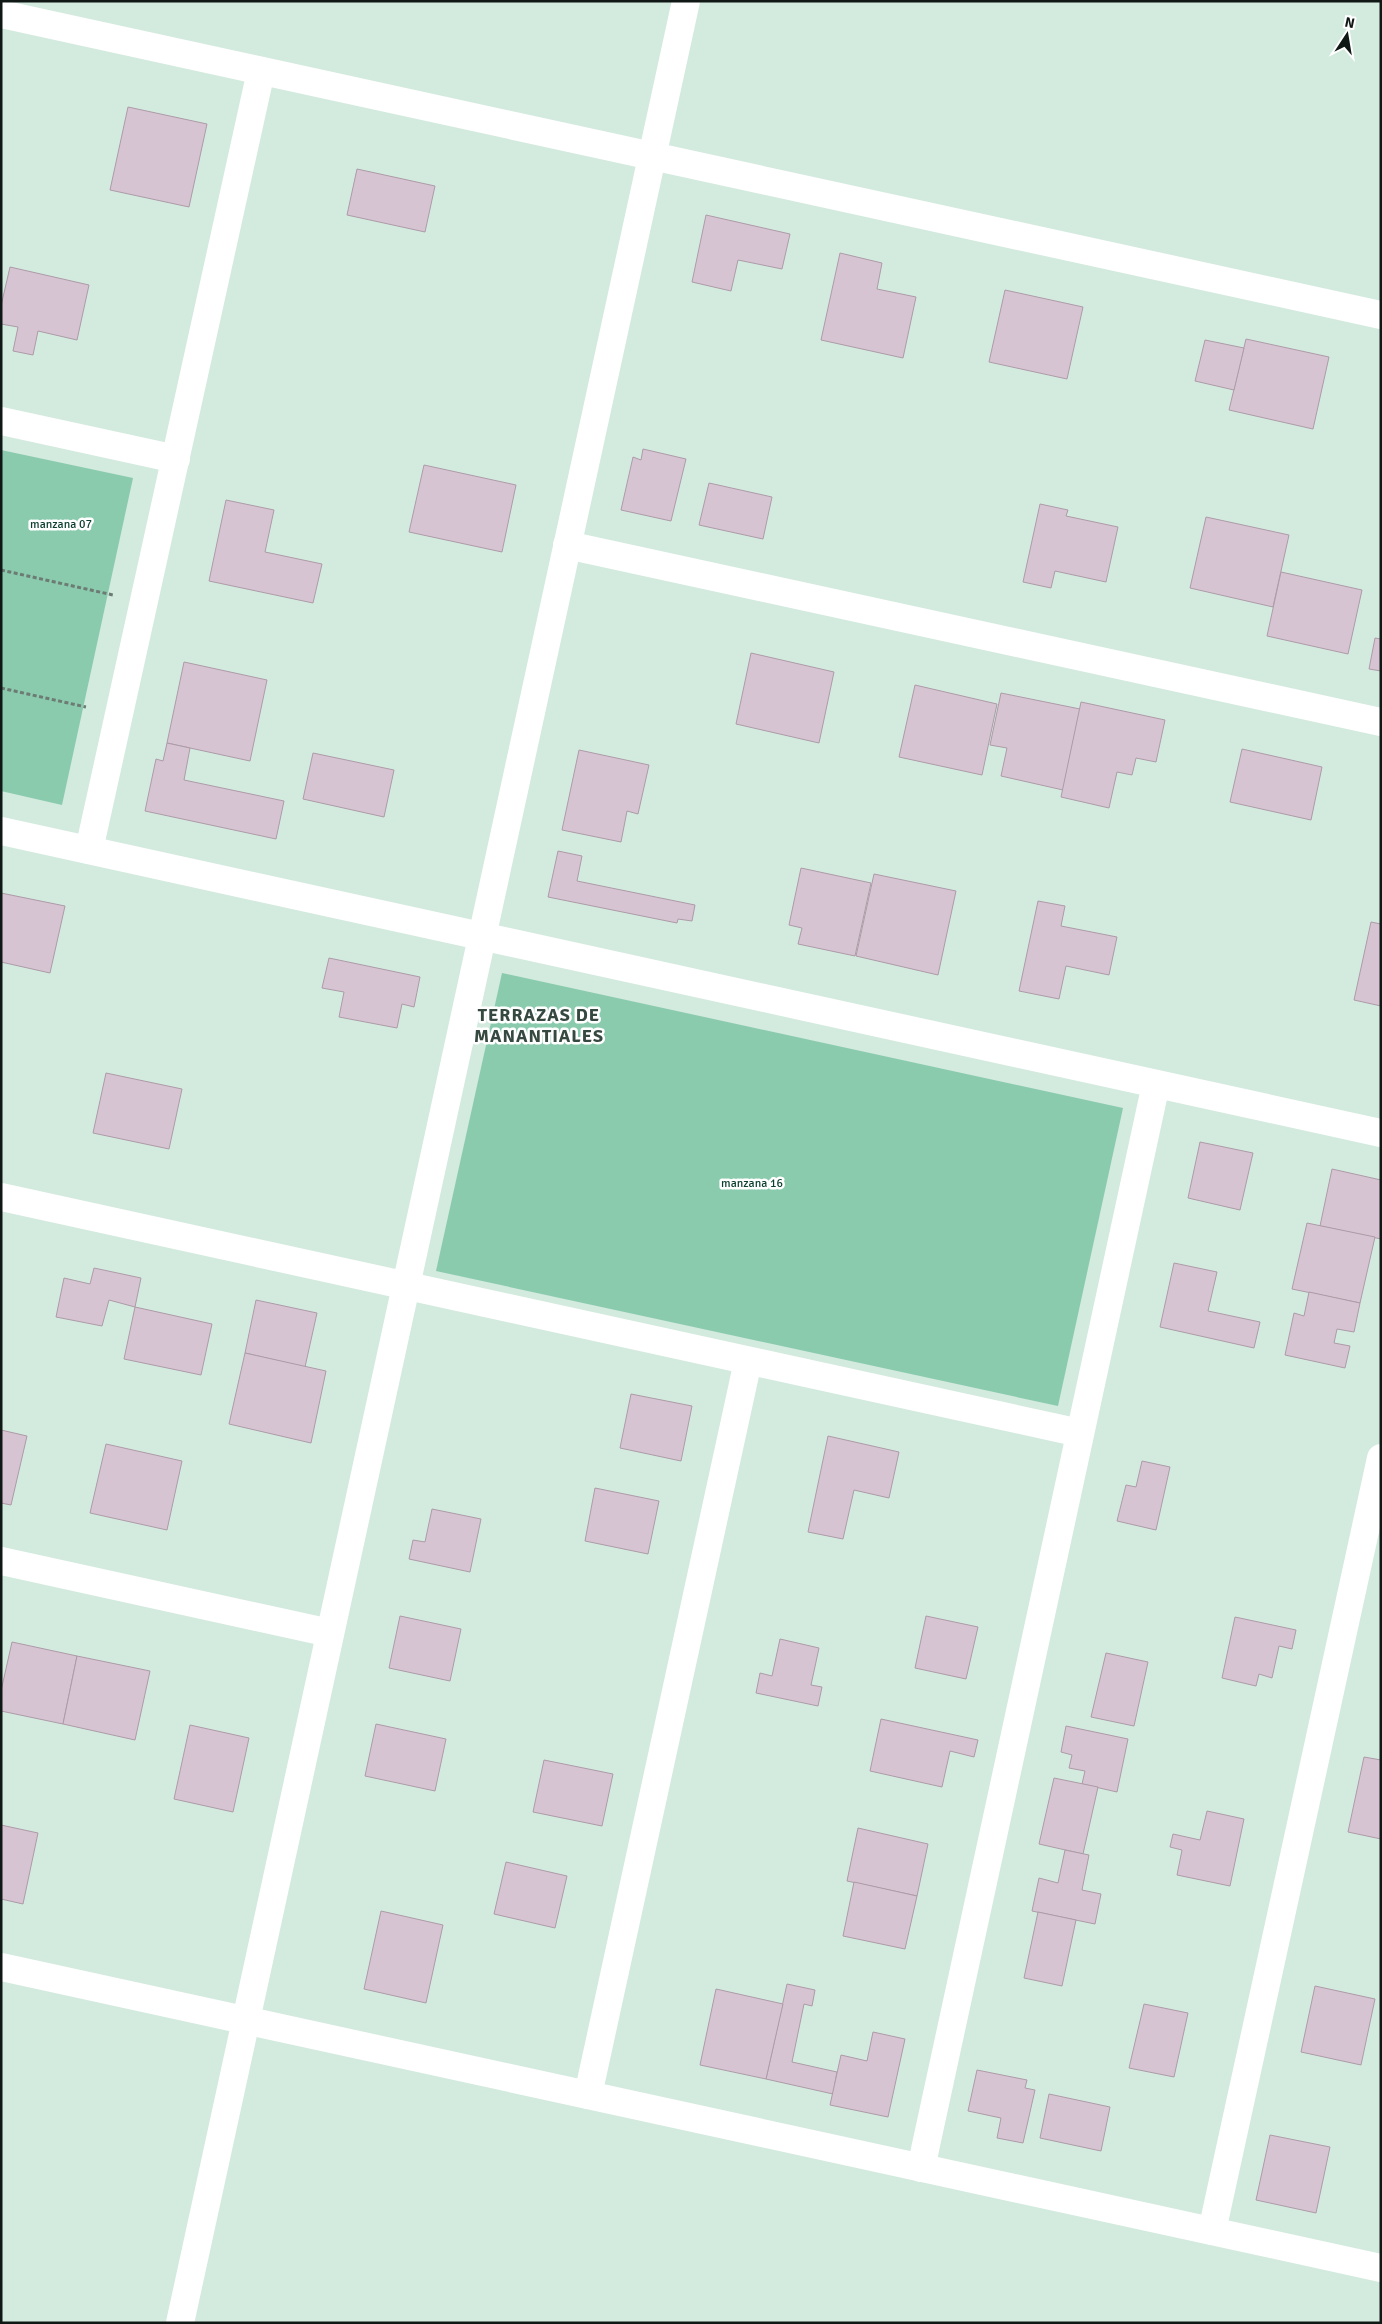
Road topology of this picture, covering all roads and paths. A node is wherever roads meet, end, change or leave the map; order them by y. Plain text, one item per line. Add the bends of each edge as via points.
1 (686, 1) edge
2 (1, 14) edge
3 (261, 71) junction
4 (652, 156) junction
5 (1381, 315) edge
6 (1, 421) edge
7 (176, 459) junction
8 (567, 545) junction
9 (1, 570) edge
10 (144, 602) junction
11 (1, 688) edge
12 (119, 714) junction
13 (1381, 722) edge
14 (1, 831) edge
15 (89, 850) junction
16 (482, 936) junction
17 (1156, 1084) junction
18 (1381, 1133) edge
19 (1, 1197) edge
20 (406, 1285) junction
21 (748, 1361) junction
22 (1080, 1433) junction
23 (1381, 1458) edge
24 (1, 1561) edge
25 (330, 1633) junction
26 (1, 1967) edge
27 (246, 2021) junction
28 (588, 2095) junction
29 (920, 2168) junction
30 (1212, 2231) junction
31 (1381, 2268) edge
32 (180, 2323) edge

1 - 4 street
2 - 3 street
3 - 4 street
3 - 7 street
4 - 5 street
4 - 8 street
6 - 7 street
7 - 10 street
8 - 13 street
8 - 16 street
9 - 10 path
10 - 12 street
11 - 12 path
12 - 15 street
14 - 15 street
15 - 16 street
16 - 17 street
16 - 20 street
17 - 18 street
17 - 22 street
19 - 20 street
20 - 21 street
20 - 25 street
21 - 22 street
21 - 28 street
22 - 29 street
23 - 30 street
24 - 25 street
25 - 27 street
26 - 27 street
27 - 28 street
27 - 32 street
28 - 29 street
29 - 30 street
30 - 31 street

